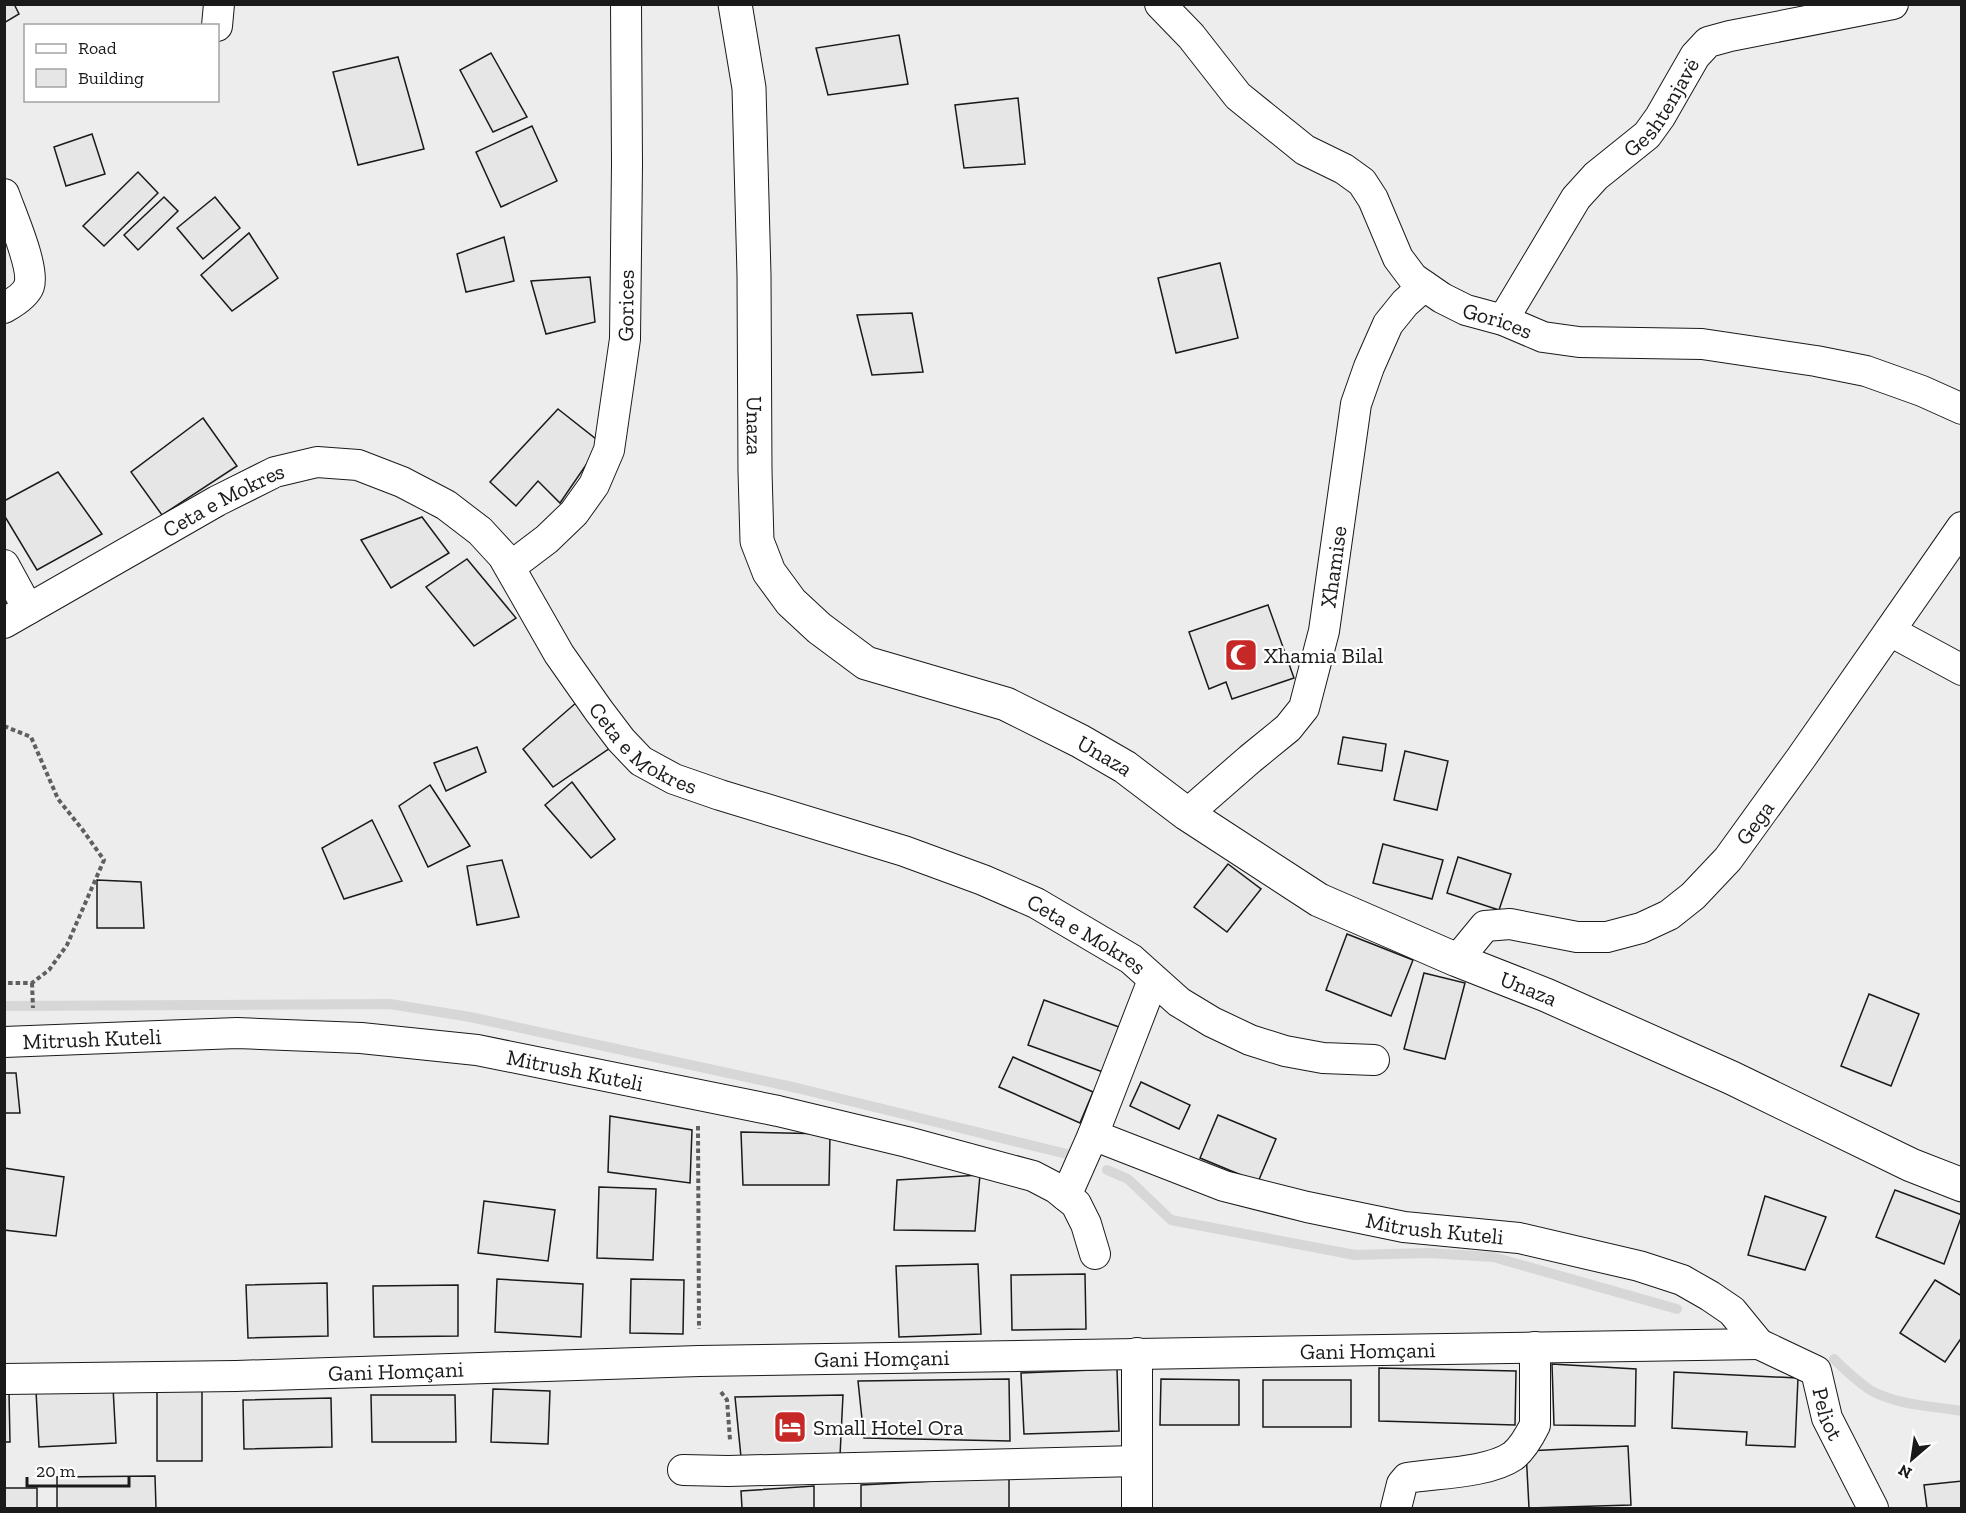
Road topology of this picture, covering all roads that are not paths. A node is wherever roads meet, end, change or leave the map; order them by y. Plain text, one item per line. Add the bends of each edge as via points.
1 (219, 4) edge
2 (626, 4) edge
3 (735, 4) edge
4 (1893, 4) edge
5 (1178, 10) edge
6 (217, 24) edge
7 (4, 194) edge
8 (1424, 286) junction
9 (4, 308) edge
10 (1503, 320) junction
11 (1962, 409) edge
12 (1959, 536) edge
13 (4, 565) edge
14 (510, 567) junction
15 (16, 616) edge
16 (1890, 630) junction
17 (1962, 670) edge
18 (1187, 814) junction
19 (1457, 960) junction
20 (1153, 980) junction
21 (4, 1042) edge
22 (1374, 1060) dead end
23 (1093, 1135) junction
24 (1962, 1185) edge
25 (1066, 1196) junction
26 (1095, 1254) dead end
27 (1759, 1344) junction
28 (1535, 1347) junction
29 (1137, 1353) junction
30 (4, 1379) edge
31 (1137, 1461) junction
32 (683, 1470) dead end
33 (1137, 1509) edge
34 (1396, 1509) edge
35 (1874, 1509) edge

1 - 6 street
2 - 14 street, Gorices via 625,339 609,450 594,485 574,513
3 - 18 main road, Unaza via 749,99 757,541 769,572 791,602 866,663 1006,704 1125,767
4 - 10 street, Geshtenjavë via 1708,42 1695,56 1647,135 1596,176 1576,198
5 - 8 street, Gorices via 1191,36 1238,96 1305,150 1362,182 1398,258
7 - 9 street via 30,268 29,287
8 - 10 street, Gorices via 1466,310
8 - 18 street, Xhamise via 1388,324 1356,404 1324,631 1304,708 1288,728
10 - 11 street, Gorices via 1543,337 1579,342 1702,344 1816,361 1866,371
12 - 16 street, Gega
13 - 15 street
14 - 15 street, Ceta e Mokres via 480,531 446,505 358,465 317,462 275,472 217,501
14 - 20 street, Ceta e Mokres via 559,654 621,740 641,761 674,779 904,851 994,884 1106,942
16 - 17 street
16 - 19 street, Gega via 1728,859 1669,915 1607,937 1577,937 1510,924 1485,926
18 - 19 main road, Unaza via 1319,900
19 - 24 main road, Unaza via 1546,995
20 - 22 street, Ceta e Mokres via 1179,1002 1250,1040 1323,1058
20 - 23 street
21 - 25 street, Mitrush Kuteli via 237,1033 361,1038 477,1050 874,1134 1033,1176
23 - 25 street
23 - 27 street, Mitrush Kuteli via 1224,1186 1307,1207 1404,1227 1519,1238 1639,1266 1682,1280 1710,1296 1732,1311
25 - 26 street, Mitrush Kuteli via 1076,1204 1086,1224
27 - 28 street, Gani Homçani
27 - 35 street, Peliot via 1816,1371 1827,1418
28 - 29 street, Gani Homçani
28 - 34 street via 1535,1425 1513,1455 1486,1467 1407,1478
29 - 30 street, Gani Homçani
29 - 31 street
31 - 32 street
31 - 33 street

